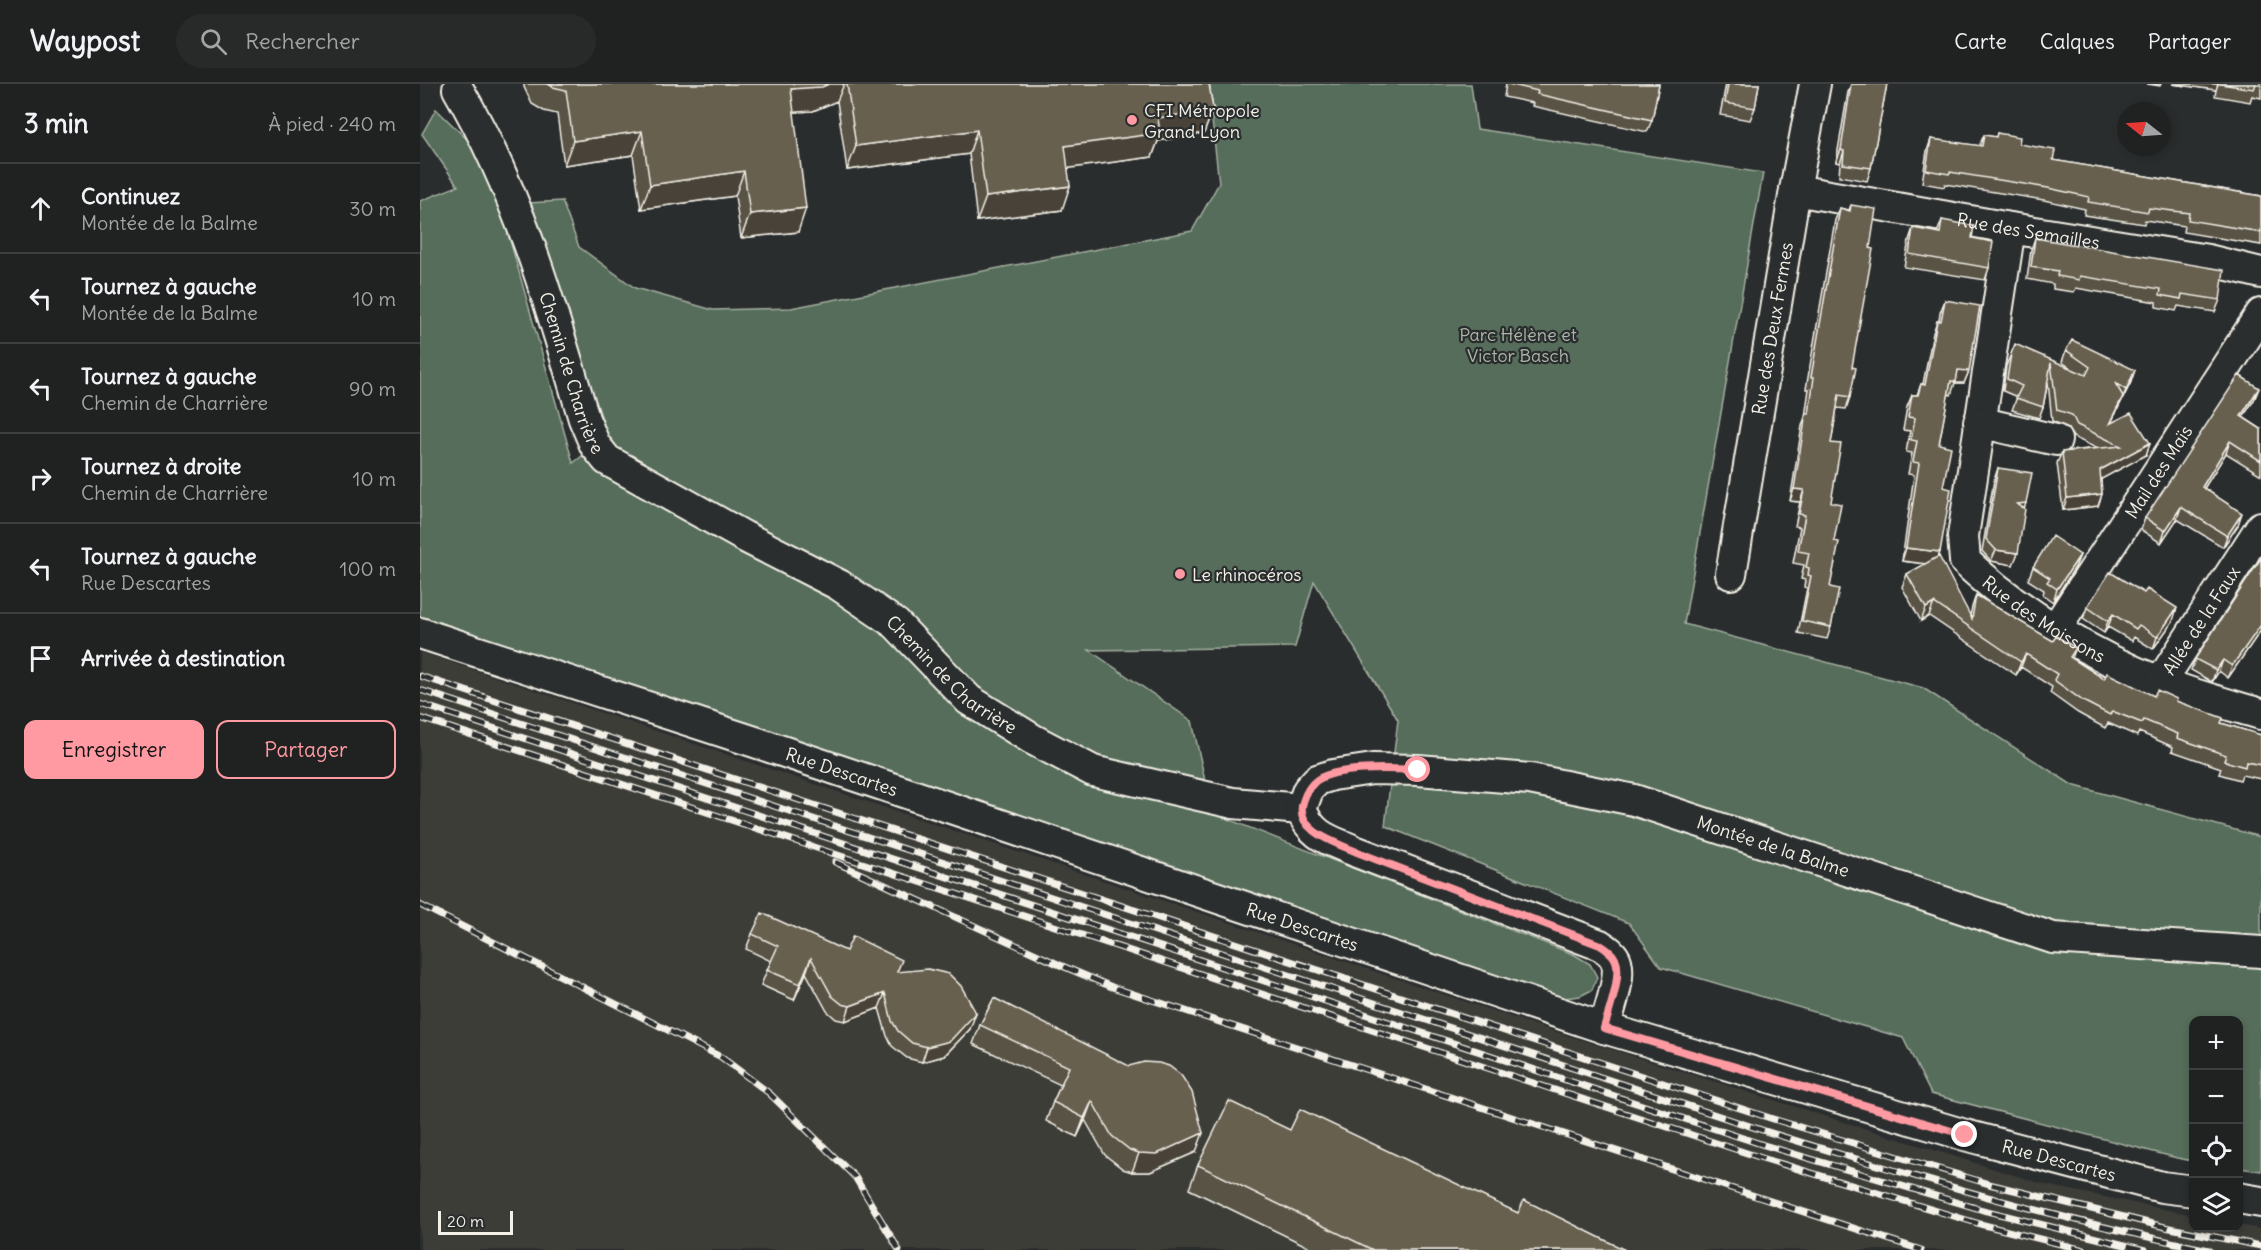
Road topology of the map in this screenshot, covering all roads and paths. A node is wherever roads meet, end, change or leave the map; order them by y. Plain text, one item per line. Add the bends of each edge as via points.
1 (1815, 84) edge
2 (452, 86) edge
3 (1795, 190) junction
4 (2010, 228) junction
5 (2261, 273) edge
6 (2261, 314) edge
7 (1979, 422) junction
8 (2055, 440) dead end
9 (2261, 527) edge
10 (1731, 574) dead end
11 (2055, 630) junction
12 (420, 633) edge
13 (2160, 682) junction
14 (2261, 714) edge
15 (1301, 809) junction
16 (2261, 952) edge
17 (1604, 1028) junction
18 (2189, 1190) edge
19 (2243, 1199) edge
20 (2261, 1202) edge

1 - 3 street, Rue des Deux Fermes
2 - 15 street, Chemin de Charrière via 475,118 532,248 584,419 595,445 607,460 840,585 896,624 969,700 1093,771 1233,803
3 - 4 street, Rue des Semailles
3 - 10 street, Rue des Deux Fermes
4 - 5 street, Rue des Semailles via 2208,260
4 - 7 street, Rue des Moissons
6 - 11 street, Mail des Maïs
7 - 8 street
7 - 11 street, Rue des Moissons via 1963,536 1965,561
9 - 13 street, Allée de la Faux
11 - 13 street, Rue des Moissons
12 - 17 street, Rue Descartes via 766,745
13 - 14 street, Rue des Moissons
15 - 16 street, Montée de la Balme via 1308,790 1317,780 1373,769 1530,779 1634,800 2053,938
15 - 17 street via 1307,824 1317,834 1347,848 1600,945 1613,955 1618,968
17 - 18 street, Rue Descartes via 1965,1135
19 - 20 street

